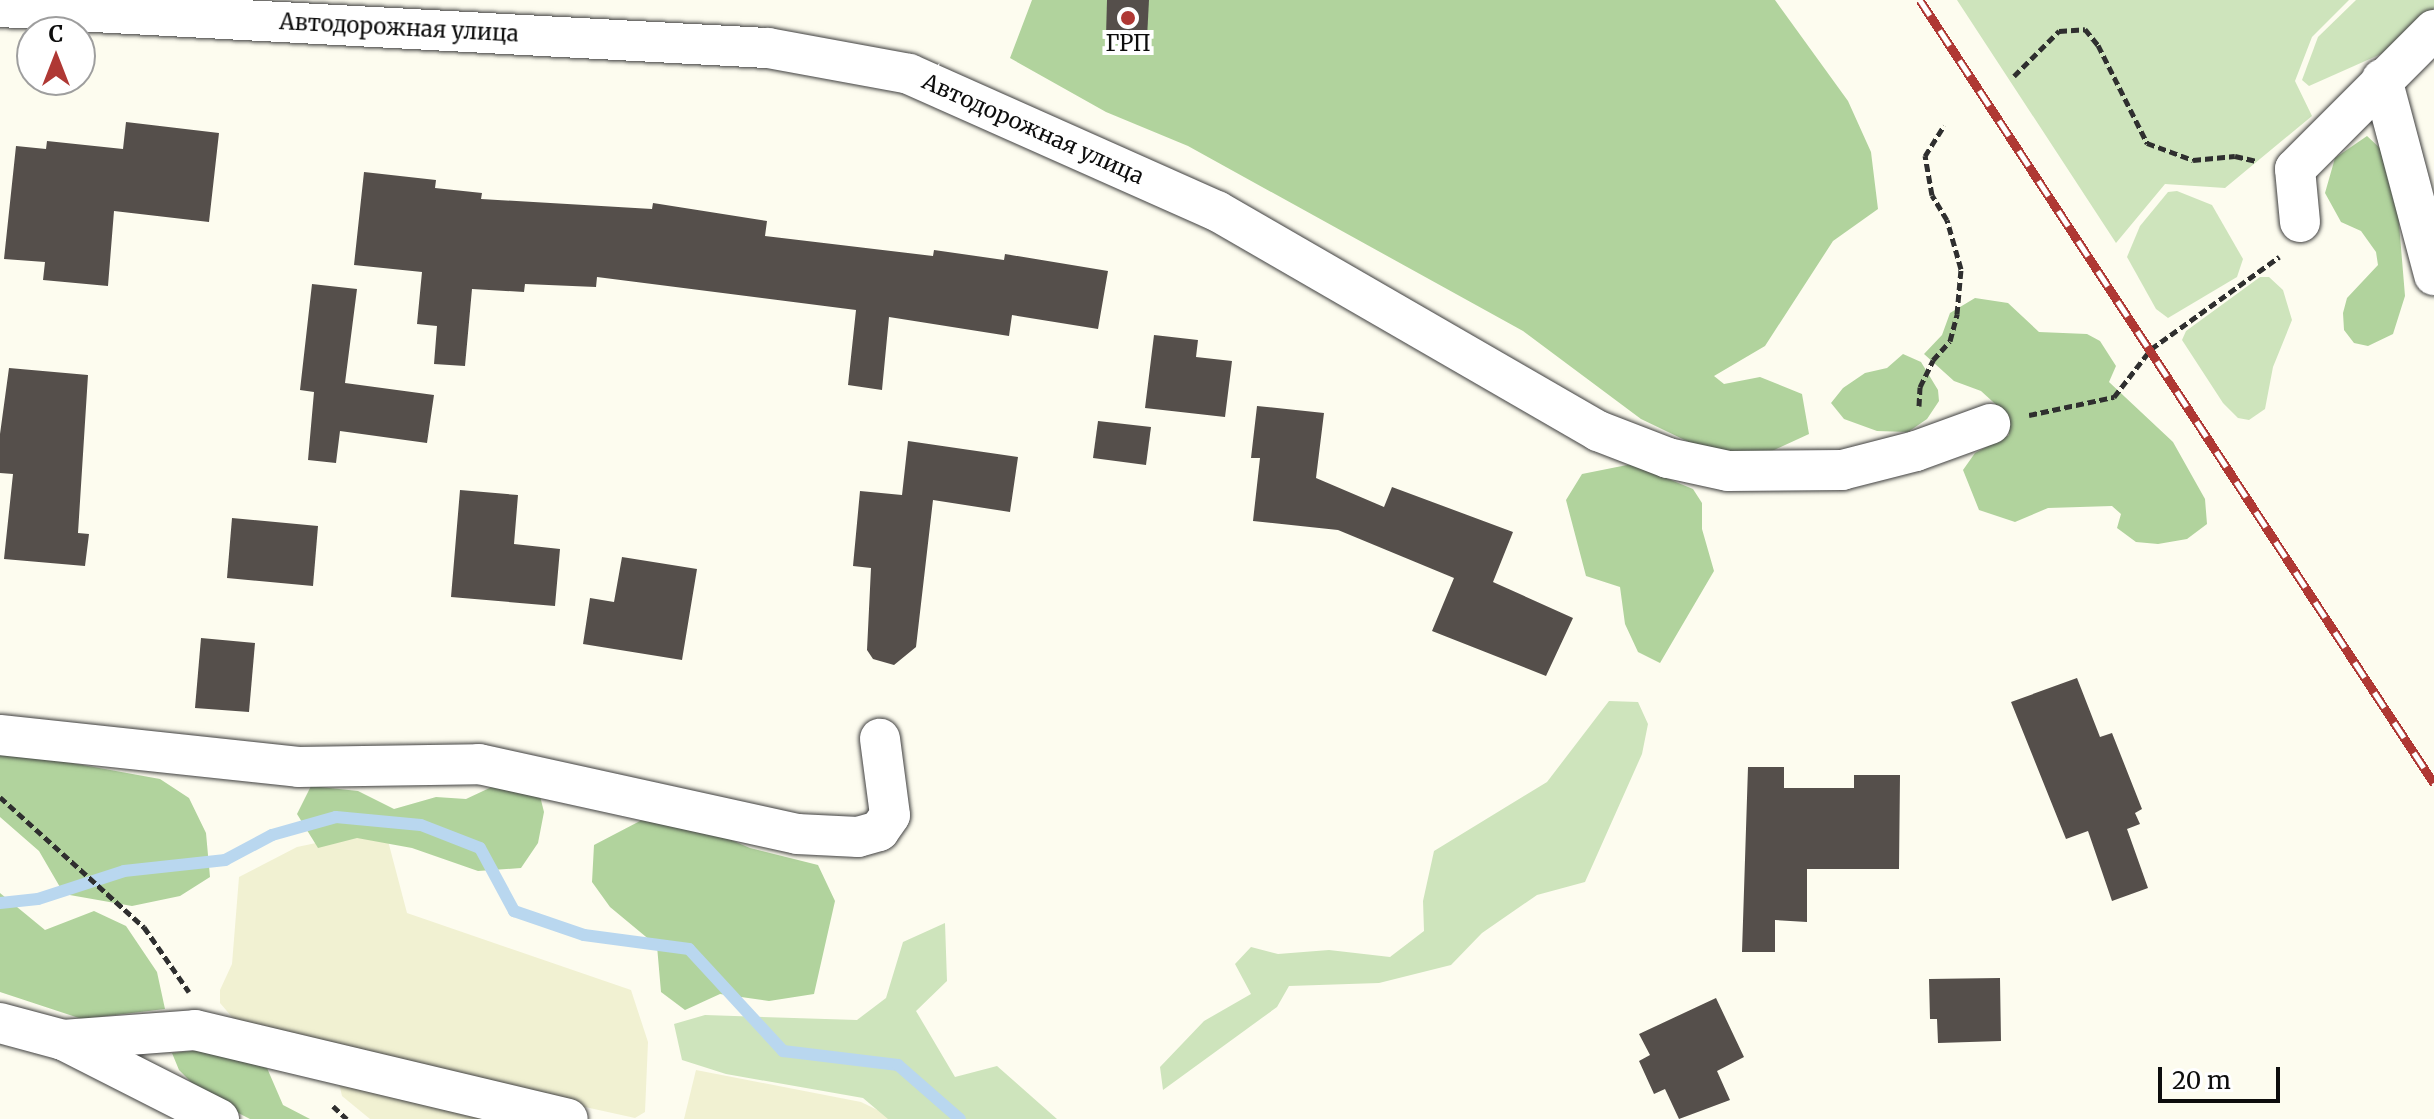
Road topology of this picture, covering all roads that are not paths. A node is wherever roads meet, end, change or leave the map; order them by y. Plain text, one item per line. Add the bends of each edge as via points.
1 (23, 5) edge
2 (2434, 30) edge
3 (2382, 79) junction
4 (2300, 222) road end
5 (2434, 275) edge
6 (1990, 424) road end
7 (0, 735) edge
8 (880, 739) dead end
9 (0, 1023) edge
10 (63, 1040) junction
11 (219, 1119) edge
12 (568, 1119) edge

1 - 6 street, Автодорожная улица via 768,48 909,74 1217,211 1598,431 1668,458 1728,471 1842,470
2 - 3 street
3 - 4 street via 2295,169
3 - 5 street
7 - 8 street via 298,767 479,764 797,834 858,837 879,831 890,815
9 - 10 street
10 - 11 street
10 - 12 street via 195,1030

